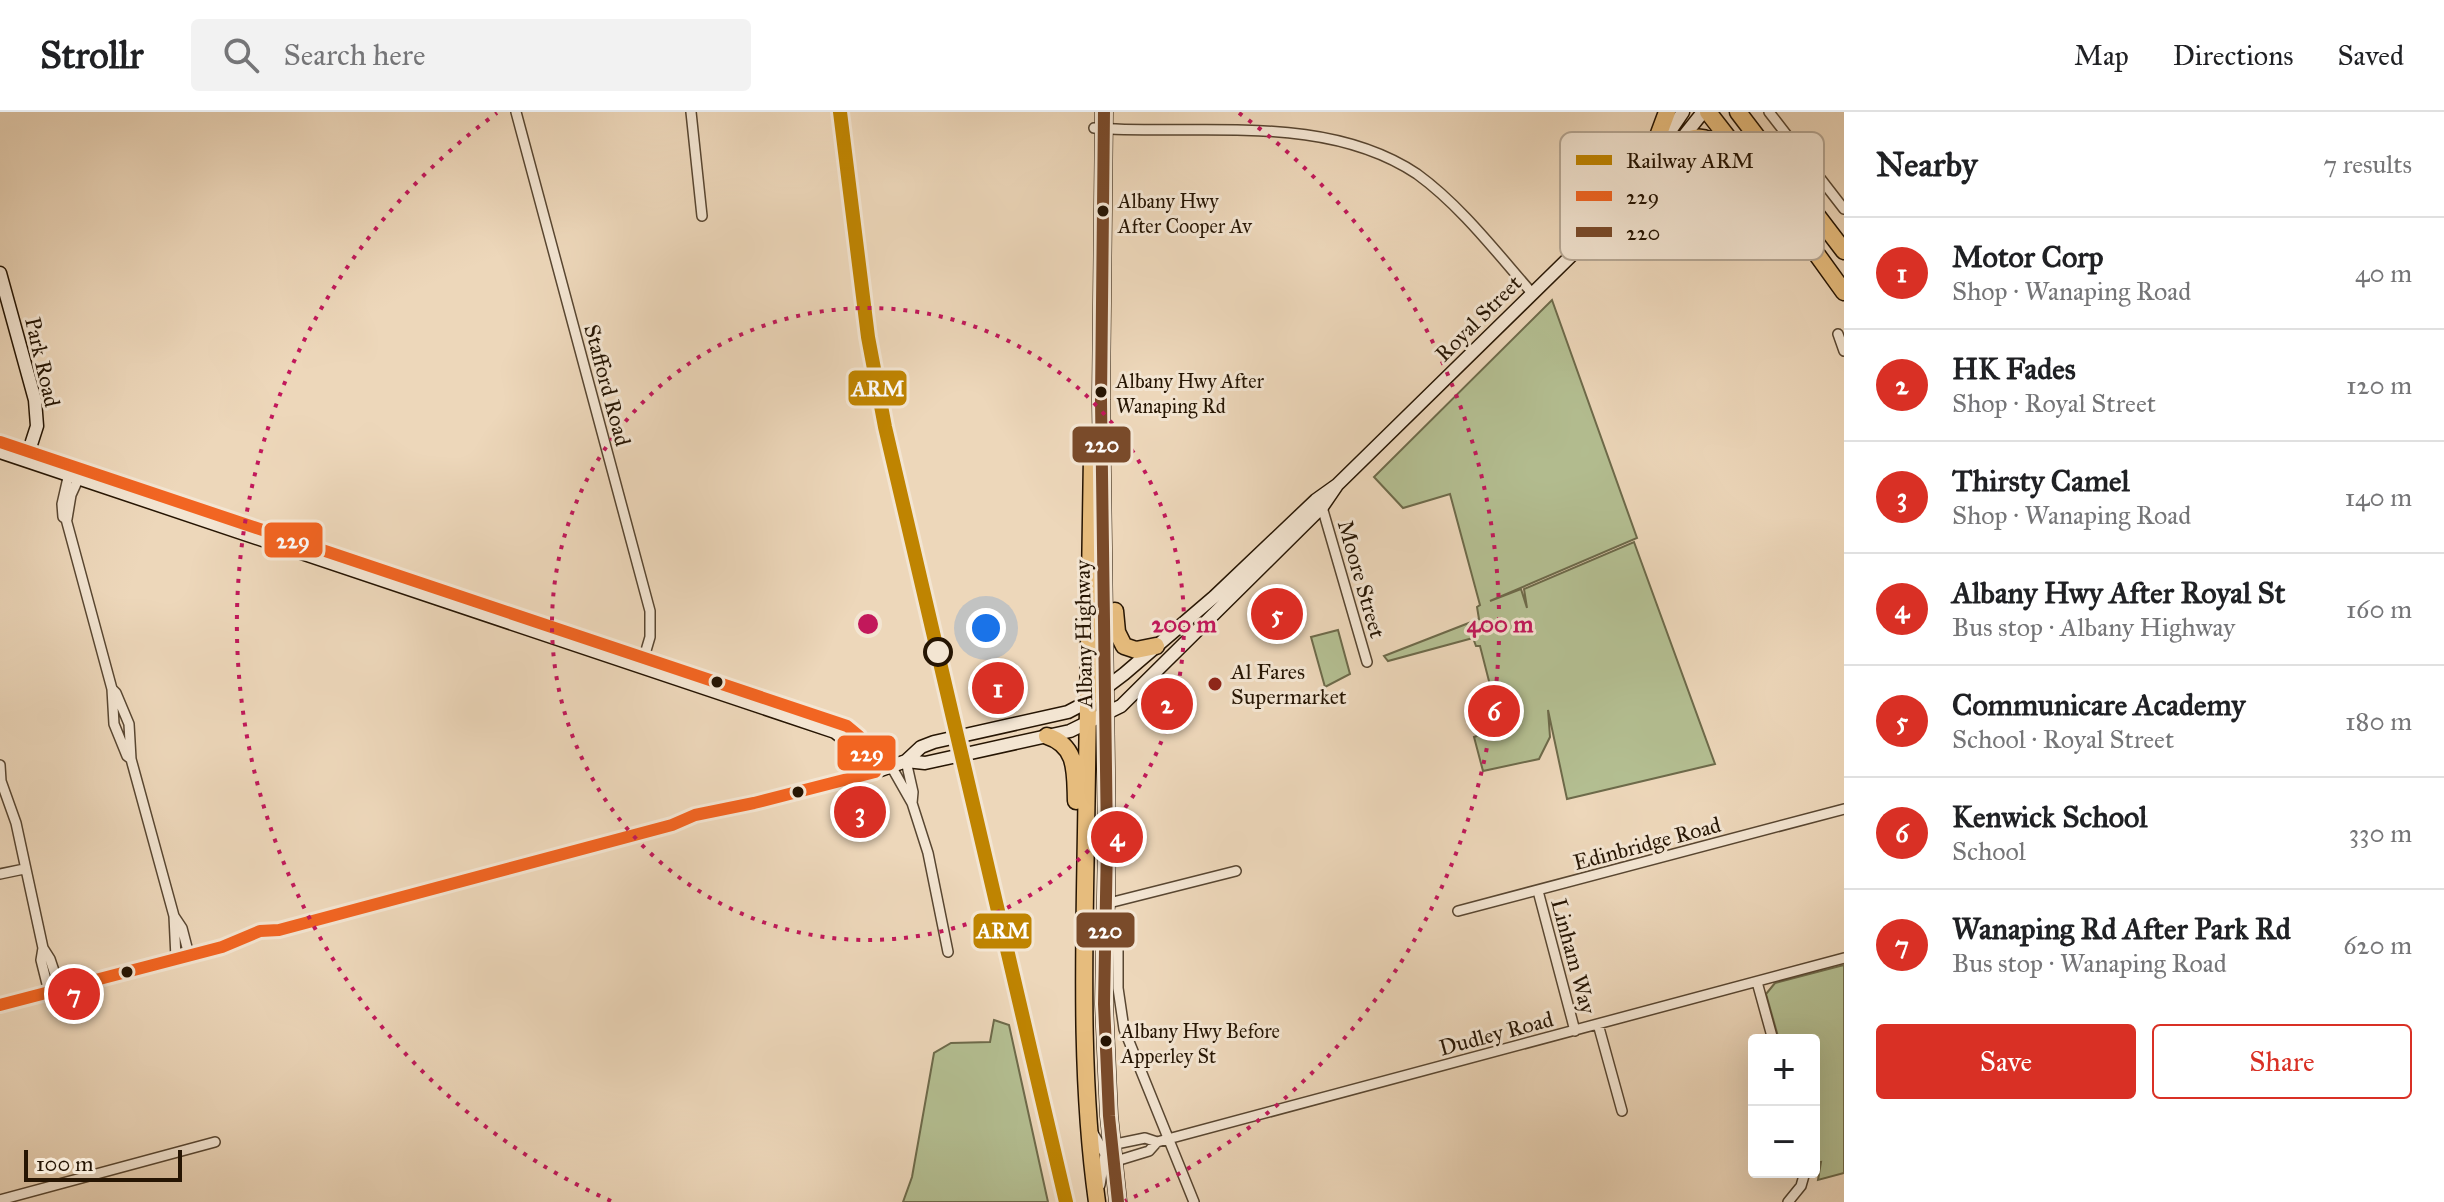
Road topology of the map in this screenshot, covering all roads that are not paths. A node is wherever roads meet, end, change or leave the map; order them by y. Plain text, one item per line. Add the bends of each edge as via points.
1 (516, 112) edge
2 (691, 112) edge
3 (1667, 112) edge
4 (1683, 112) edge
5 (1706, 112) edge
6 (1769, 112) edge
7 (1742, 115) edge
8 (1099, 120) edge
9 (1660, 132) edge
10 (1670, 132) edge
11 (1689, 132) edge
12 (1722, 132) edge
13 (1755, 132) edge
14 (1784, 132) edge
15 (1824, 183) edge
16 (1844, 209) edge
17 (702, 216) dead end
18 (1824, 224) edge
19 (1844, 251) edge
20 (1565, 260) edge
21 (1821, 260) edge
22 (0, 273) edge
23 (1844, 292) edge
24 (1532, 293) junction
25 (1838, 334) dead end
26 (1844, 351) edge
27 (0, 442) edge
28 (0, 452) edge
29 (28, 456) junction
30 (75, 472) junction
31 (1337, 485) junction
32 (1322, 507) junction
33 (1104, 527) junction
34 (1156, 646) junction
35 (1367, 662) dead end
36 (643, 663) junction
37 (112, 689) junction
38 (1106, 689) junction
39 (1087, 702) junction
40 (1106, 713) junction
41 (1087, 723) junction
42 (990, 728) junction
43 (1047, 736) junction
44 (1013, 743) junction
45 (981, 749) junction
46 (131, 759) junction
47 (906, 761) junction
48 (0, 765) edge
49 (891, 766) junction
50 (869, 773) junction
51 (912, 803) junction
52 (1844, 809) edge
53 (1086, 835) junction
54 (24, 869) junction
55 (1236, 871) dead end
56 (0, 874) edge
57 (1538, 891) junction
58 (1105, 904) junction
59 (1458, 911) dead end
60 (174, 916) junction
61 (1118, 932) dead end
62 (948, 952) dead end
63 (189, 955) junction
64 (176, 958) junction
65 (1844, 958) edge
66 (1757, 982) junction
67 (54, 990) junction
68 (0, 1005) edge
69 (1598, 1024) junction
70 (1575, 1031) junction
71 (1771, 1034) edge
72 (1622, 1111) dead end
73 (1088, 1125) junction
74 (1168, 1139) junction
75 (215, 1142) dead end
76 (1157, 1142) junction
77 (1110, 1154) junction
78 (1803, 1178) edge
79 (0, 1200) edge
80 (1097, 1202) edge
81 (1118, 1202) edge
82 (1194, 1202) edge
83 (1788, 1202) edge

1 - 36 street, Stafford Road via 650,611
2 - 17 street
3 - 9 highway
4 - 10 main road, Royal Street
5 - 11 main road, Royal Street
5 - 12 highway
6 - 14 street
7 - 13 highway
8 - 24 street via 1342,139 1419,176 1457,209
8 - 33 highway, Albany Highway
8 - 39 highway, Albany Highway
15 - 16 street
18 - 19 highway
20 - 24 main road, Royal Street
21 - 23 highway
22 - 29 main road, Park Road via 35,400 37,426
24 - 31 main road, Royal Street
25 - 26 street
27 - 29 main road
28 - 29 main road
29 - 30 main road
30 - 36 main road
30 - 37 street via 66,519
31 - 32 main road, Royal Street
31 - 34 main road, Royal Street
32 - 35 street, Moore Street
32 - 40 main road, Royal Street via 1137,692
33 - 34 highway via 1112,551 1118,636 1132,650
33 - 38 highway, Albany Highway
34 - 38 main road, Royal Street
36 - 50 main road via 840,734
37 - 46 street via 129,724
37 - 46 street via 114,724
38 - 39 main road, Royal Street
38 - 40 highway, Albany Highway
39 - 41 highway, Albany Highway
39 - 42 main road, Royal Street via 1068,712
40 - 41 main road, Royal Street
40 - 58 highway, Albany Highway
41 - 43 main road, Royal Street
41 - 53 highway, Albany Highway
42 - 44 main road
42 - 45 main road
42 - 47 main road, Royal Street via 921,747
43 - 44 main road, Royal Street
43 - 53 highway via 1061,742 1073,758 1077,820
44 - 45 main road, Royal Street
45 - 47 main road, Royal Street via 925,763
46 - 60 street
47 - 49 main road
47 - 51 street
48 - 54 street
49 - 50 main road
49 - 51 street
50 - 63 main road via 260,931
51 - 62 street
52 - 57 street, Edinbridge Road
53 - 73 highway, Albany Highway
54 - 56 street
54 - 67 street
55 - 58 street
57 - 59 street, Edinbridge Road
57 - 70 street, Linham Way
58 - 77 highway, Albany Highway
60 - 63 street
60 - 64 street
61 - 74 street via 1124,1029
63 - 64 main road
64 - 67 main road
65 - 66 street, Dudley Road
66 - 69 street, Dudley Road
66 - 71 street
67 - 68 main road
69 - 70 street, Dudley Road
69 - 72 street
70 - 74 street, Dudley Road
73 - 77 street
73 - 80 highway, Albany Highway
74 - 76 street, Dudley Road
74 - 82 street
75 - 79 street
76 - 77 street, Dudley Road via 1145,1138
76 - 77 street, Dudley Road via 1149,1151
77 - 80 street
77 - 81 highway, Albany Highway
78 - 83 street

